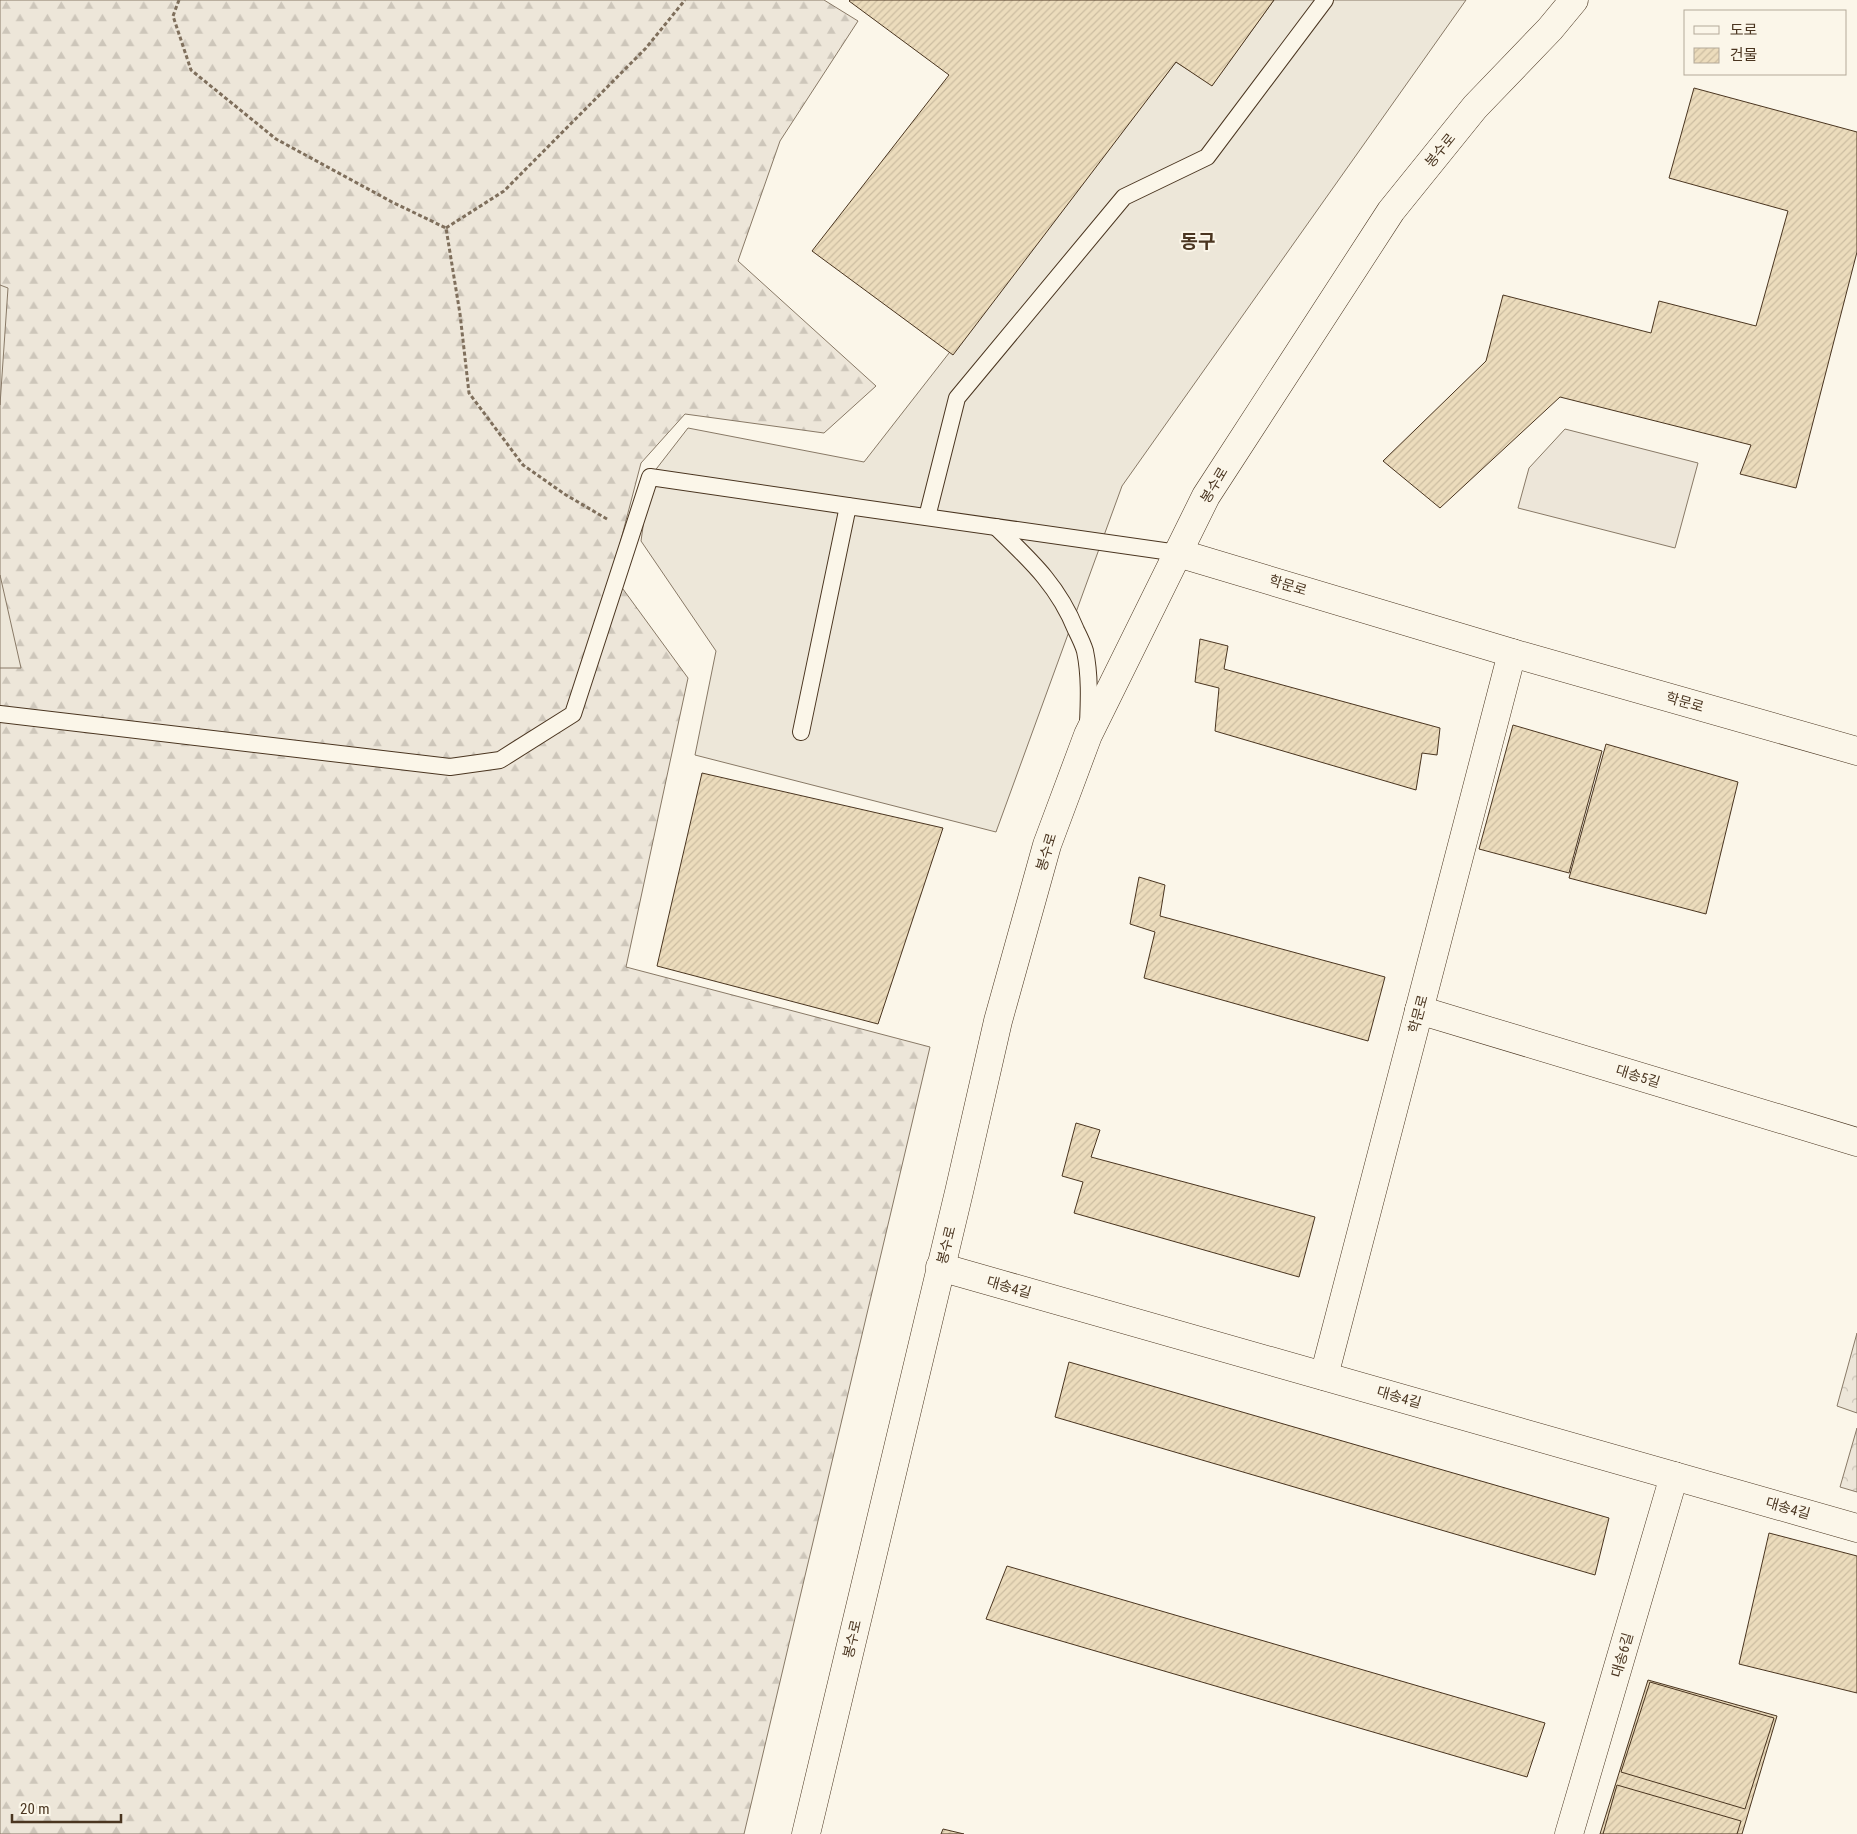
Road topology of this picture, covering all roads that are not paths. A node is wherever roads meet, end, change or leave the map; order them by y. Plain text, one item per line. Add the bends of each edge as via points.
1 (1325, 0) edge
2 (1574, 0) edge
3 (848, 506) junction
4 (928, 517) junction
5 (996, 527) junction
6 (1178, 553) junction
7 (1512, 653) junction
8 (0, 714) edge
9 (801, 732) dead end
10 (1088, 735) junction
11 (1857, 751) edge
12 (1420, 1010) junction
13 (1857, 1142) edge
14 (940, 1267) junction
15 (1324, 1376) junction
16 (1674, 1476) junction
17 (1857, 1528) edge
18 (806, 1834) edge
19 (1569, 1834) edge

1 - 4 lane via 1207,157 1124,197 957,398
2 - 6 street, 봉수로 via 1475,107 1391,211 1206,496
3 - 4 lane
3 - 8 lane via 650,477 573,714 500,760 450,767
3 - 9 lane
4 - 5 lane
5 - 6 lane
5 - 10 lane via 1054,586 1073,621 1085,650 1089,686
6 - 7 street, 학문로
6 - 10 street, 봉수로
7 - 11 street, 학문로
7 - 12 street, 학문로
10 - 14 street, 봉수로 via 1047,845 998,1021
12 - 13 street, 대송5길
12 - 15 street, 학문로
14 - 15 street, 대송4길
14 - 18 street, 봉수로
15 - 16 street, 대송4길
16 - 17 street, 대송4길
16 - 19 street, 대송6길

